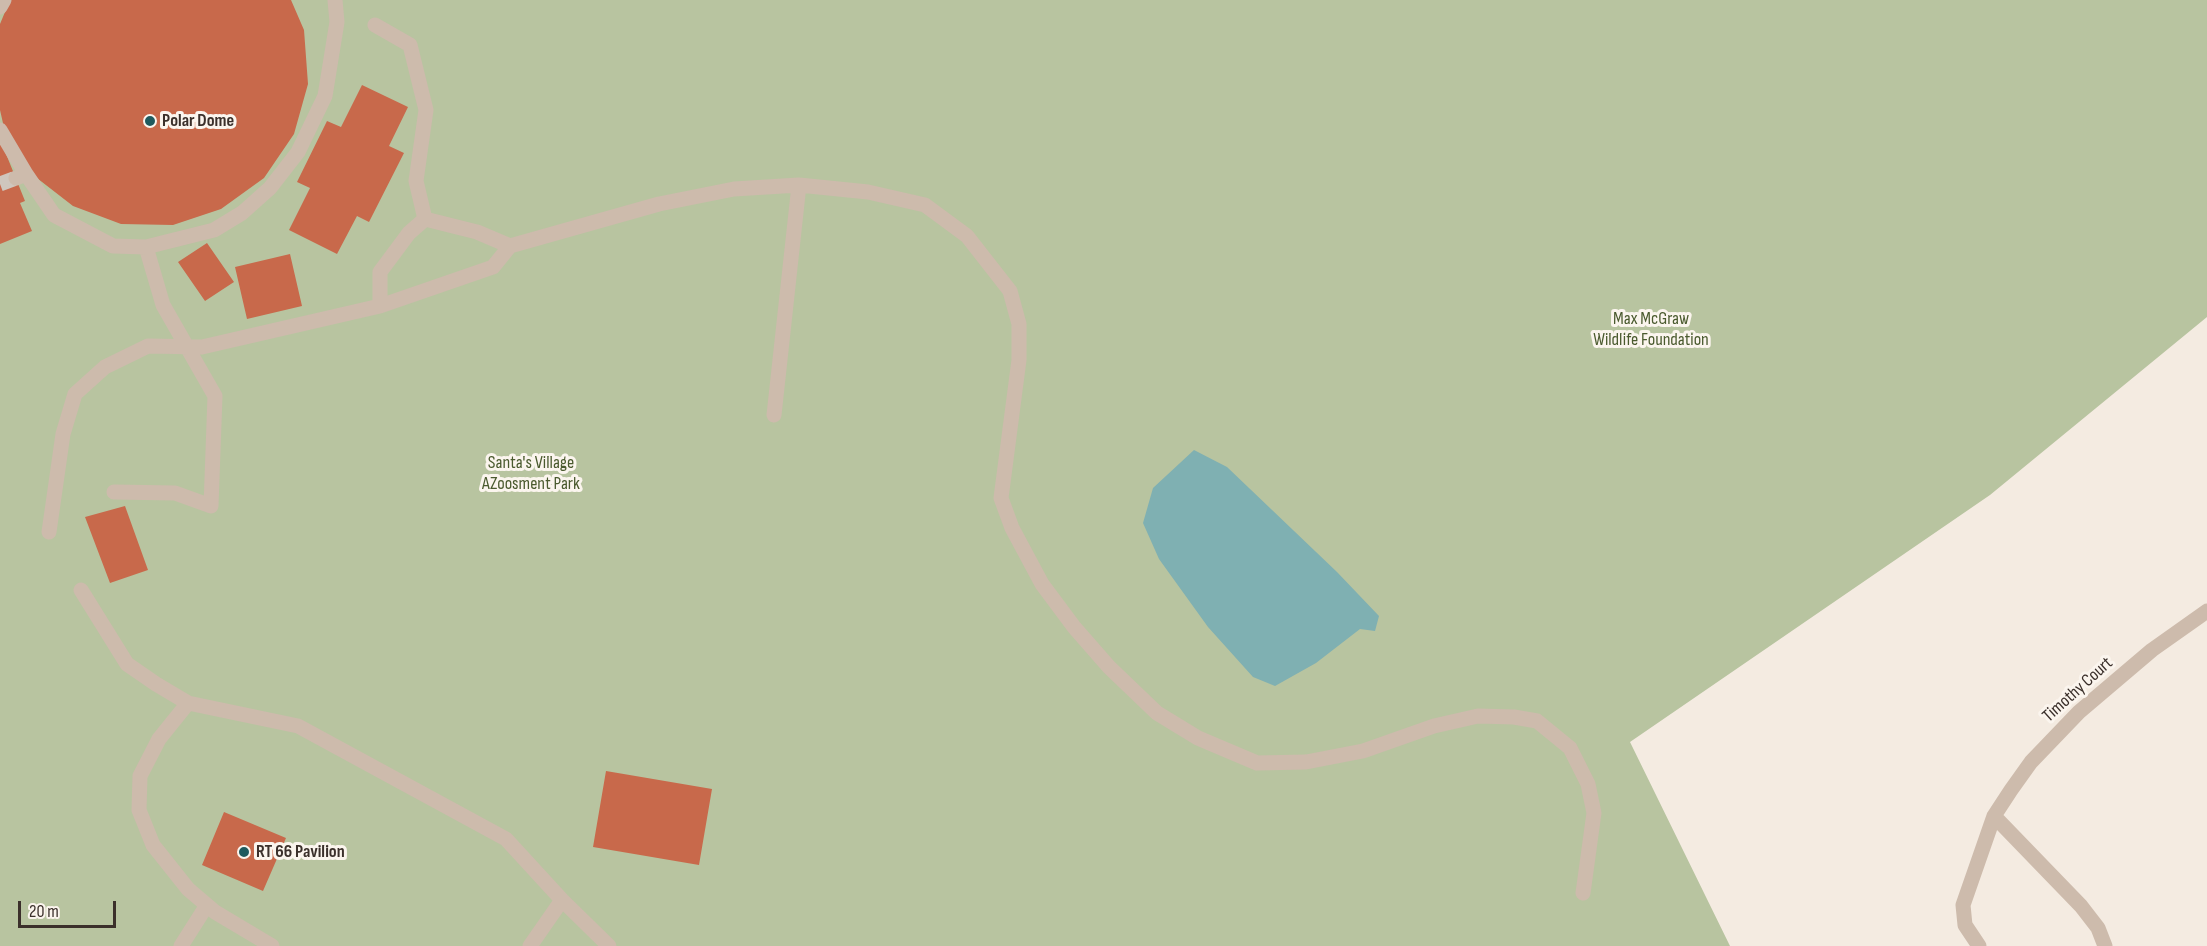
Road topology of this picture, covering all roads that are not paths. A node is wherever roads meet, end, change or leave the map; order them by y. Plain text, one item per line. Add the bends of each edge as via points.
1 (4, 0) edge
2 (335, 0) edge
3 (0, 7) edge
4 (375, 25) dead end
5 (0, 130) edge
6 (799, 185) junction
7 (425, 219) junction
8 (510, 246) junction
9 (146, 247) junction
10 (380, 306) junction
11 (186, 347) junction
12 (774, 415) dead end
13 (114, 492) dead end
14 (49, 532) dead end
15 (81, 590) dead end
16 (2207, 611) edge
17 (188, 703) junction
18 (1994, 816) junction
19 (1583, 893) dead end
20 (562, 900) junction
21 (207, 905) junction
22 (248, 940) edge
23 (182, 946) edge
24 (272, 946) edge
25 (530, 946) edge
26 (609, 946) edge
27 (1978, 946) edge
28 (2105, 946) edge

1 - 3 street
2 - 9 street via 337,22 325,96 298,152 270,188 242,213 214,230
4 - 7 street via 410,45 426,110 416,182
5 - 9 street via 21,176 54,215 113,246
6 - 8 street via 734,189 659,204
6 - 12 street
6 - 19 street via 868,192 926,205 967,236 1010,291 1019,324 1019,360 1001,498 1042,584 1109,667 1157,712 1198,738 1257,764 1306,762 1363,750 1478,716 1537,721 1570,748 1588,784 1594,813
7 - 8 street via 477,232
7 - 10 street via 409,233 380,272
8 - 10 street via 493,267
9 - 11 street via 163,305
10 - 11 street via 202,347
11 - 13 street via 215,396 211,506 175,493
11 - 14 street via 148,346 105,367 75,394 63,434
15 - 17 street via 127,664
16 - 18 street, Timothy Court via 2152,650 2079,712 2031,762
17 - 20 street via 298,726 506,839
17 - 21 street via 159,739 140,776 138,810 153,845 188,889
18 - 27 street, Timothy Court via 1963,905 1965,925
18 - 28 street via 2081,906 2098,928
20 - 25 street
20 - 26 street
21 - 22 street
21 - 23 street
22 - 24 street

